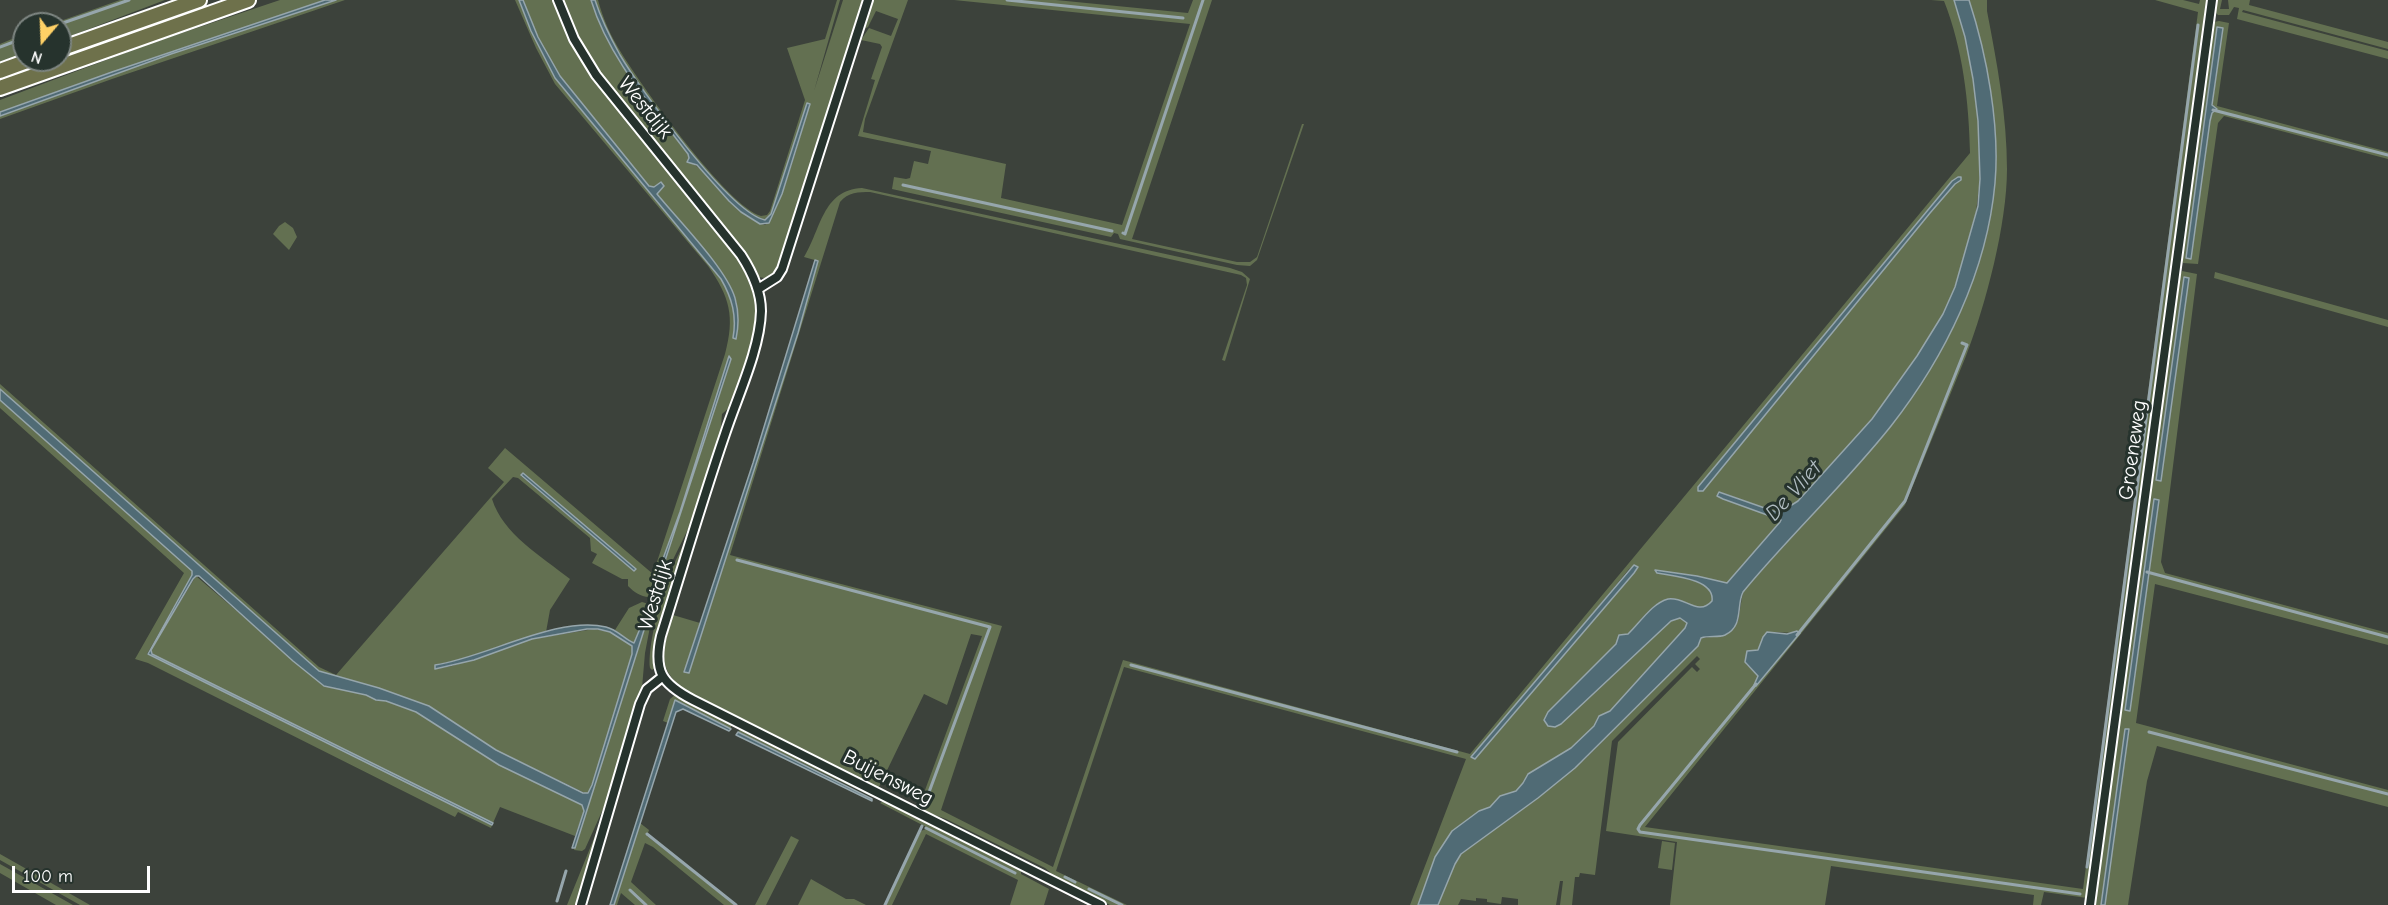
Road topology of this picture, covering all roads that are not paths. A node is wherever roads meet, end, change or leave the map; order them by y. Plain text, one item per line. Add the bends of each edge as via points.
1 (199, 0) edge
2 (248, 0) edge
3 (558, 0) edge
4 (868, 0) edge
5 (2212, 0) edge
6 (72, 45) edge
7 (0, 88) edge
8 (758, 289) junction
9 (662, 677) junction
10 (581, 905) edge
11 (1101, 905) edge
12 (2091, 905) edge

1 - 6 highway
2 - 7 highway
3 - 8 street, Westdijk via 574,39 596,75 741,255
4 - 8 street via 782,269
5 - 12 street, Groeneweg
8 - 9 street, Westdijk via 761,309 756,338 661,636
9 - 10 street via 647,689 640,704
9 - 11 street, Buijensweg via 669,686 693,700

